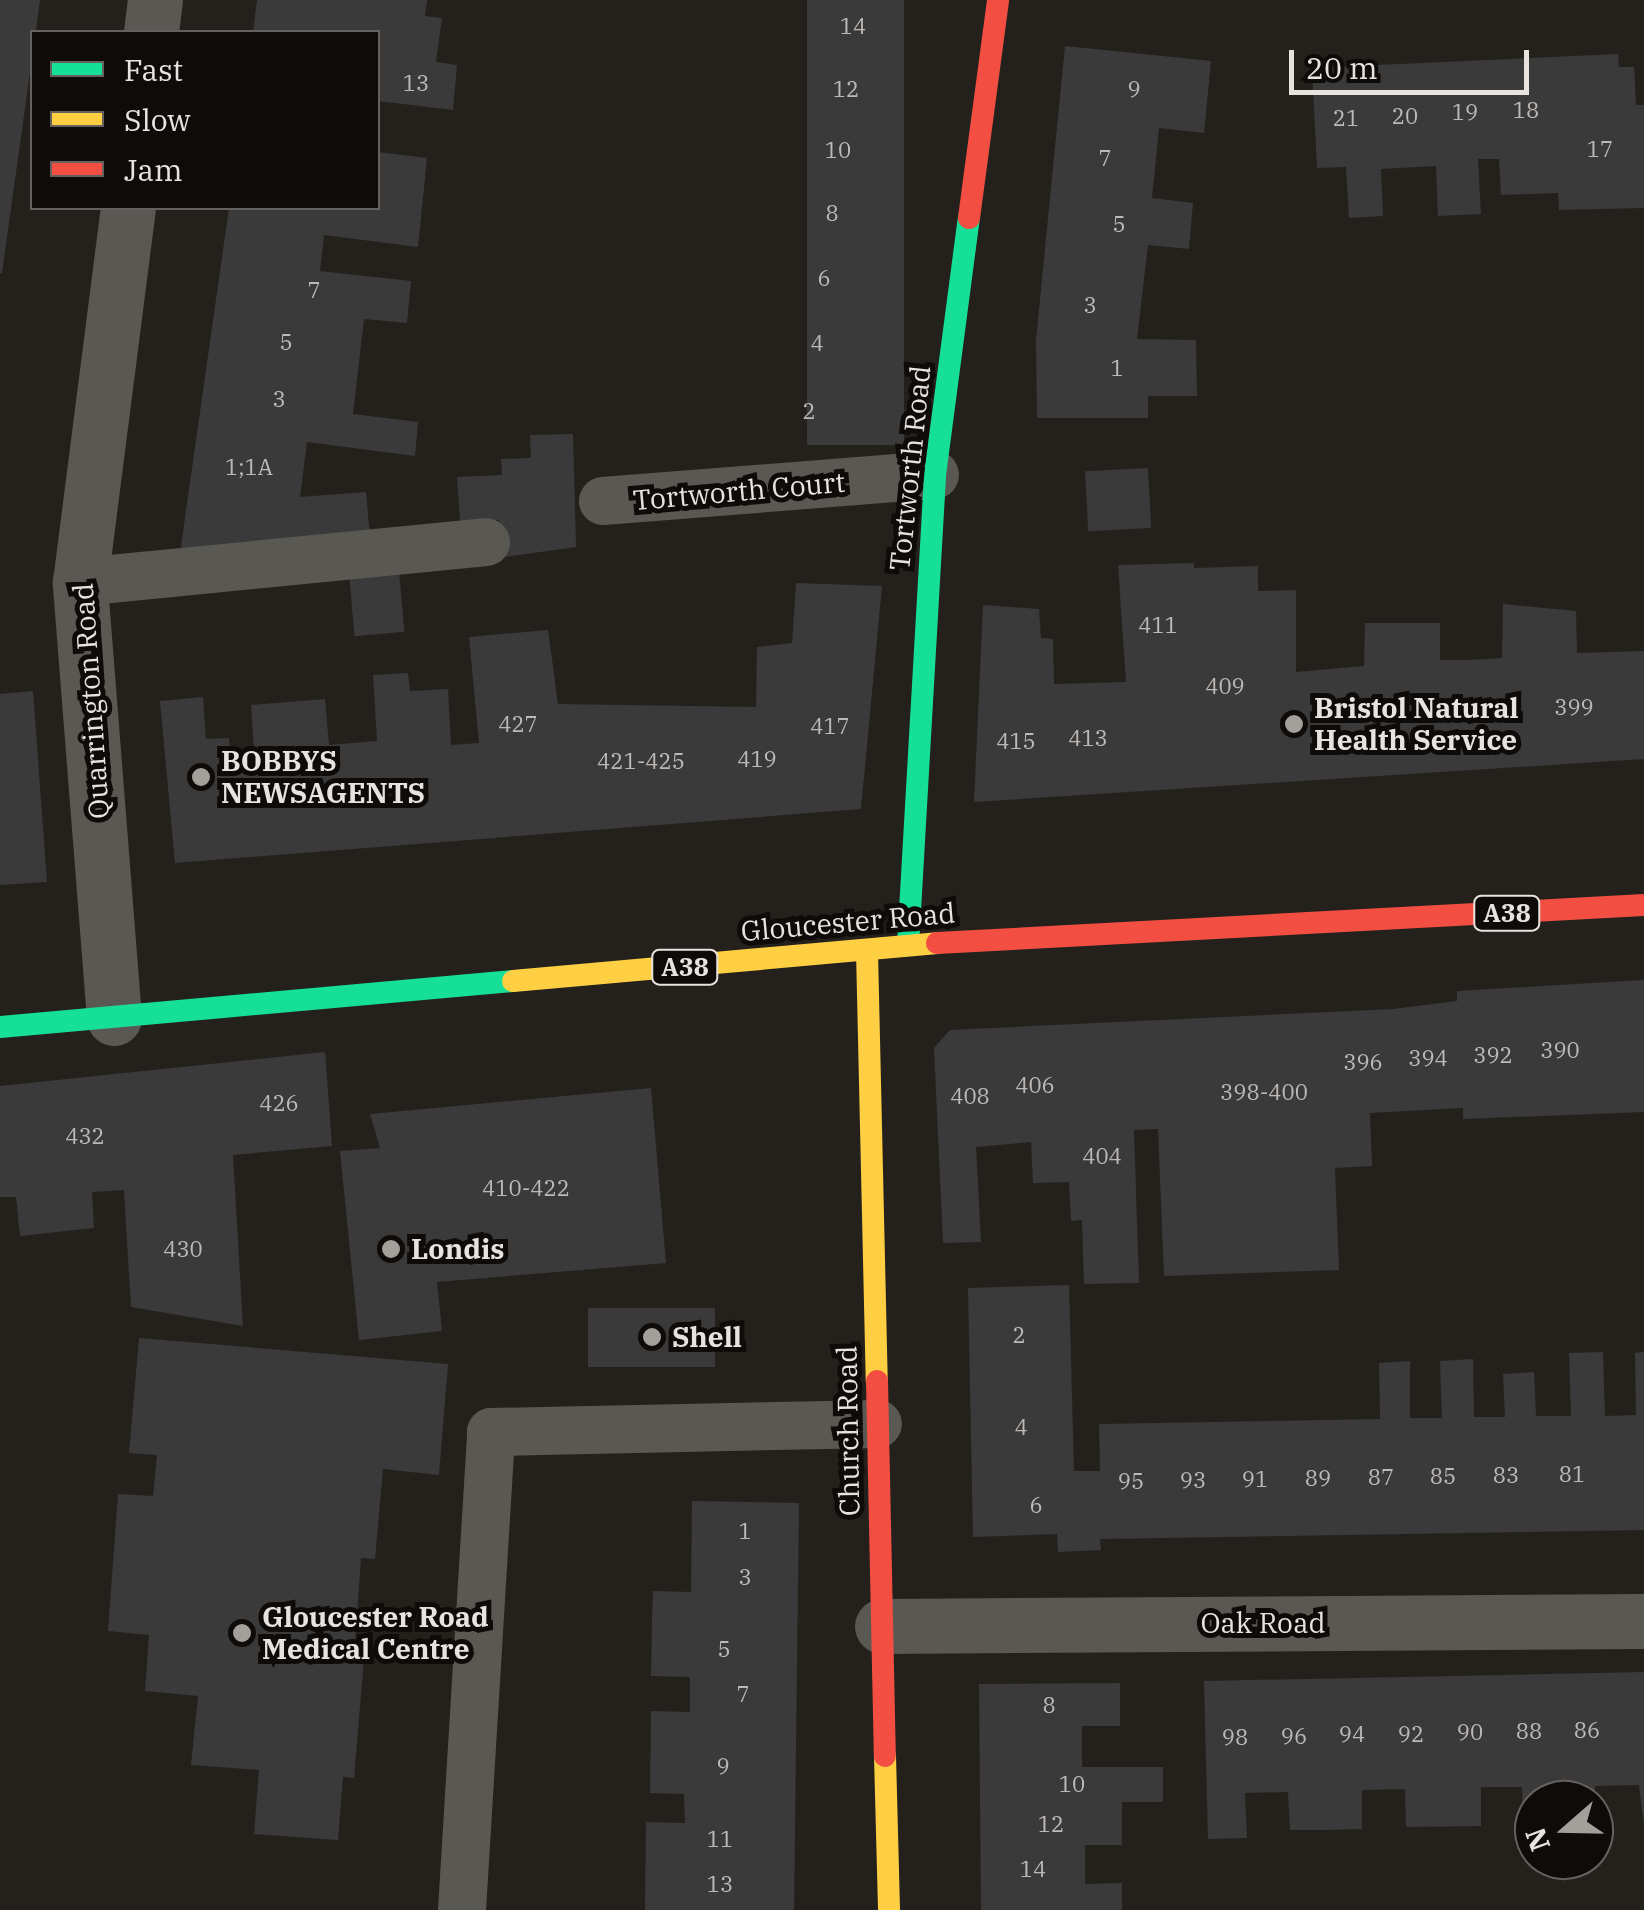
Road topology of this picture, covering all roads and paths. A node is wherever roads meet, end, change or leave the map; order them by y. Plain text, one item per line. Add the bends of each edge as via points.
1 (155, 0) edge
2 (998, 0) edge
3 (151, 30) edge
4 (128, 210) edge
5 (936, 475) junction
6 (603, 502) dead end
7 (486, 542) dead end
8 (80, 582) junction
9 (1644, 905) edge
10 (908, 945) junction
11 (868, 950) junction
12 (114, 1018) junction
13 (0, 1027) edge
14 (878, 1424) junction
15 (1644, 1621) edge
16 (882, 1626) junction
17 (462, 1910) edge
18 (889, 1910) edge

1 - 3 street
2 - 5 street, Tortworth Road
4 - 8 street, Quarrington Road
5 - 6 lane, Tortworth Court
5 - 10 street, Tortworth Road
7 - 8 lane
8 - 12 street, Quarrington Road
9 - 10 street, Gloucester Road / A38
10 - 11 street, Gloucester Road / A38
11 - 12 street, Gloucester Road / A38
11 - 14 street, Church Road
12 - 13 street, Gloucester Road / A38
14 - 16 street, Church Road
14 - 17 lane via 491,1432
15 - 16 street, Oak Road
16 - 18 street, Church Road

